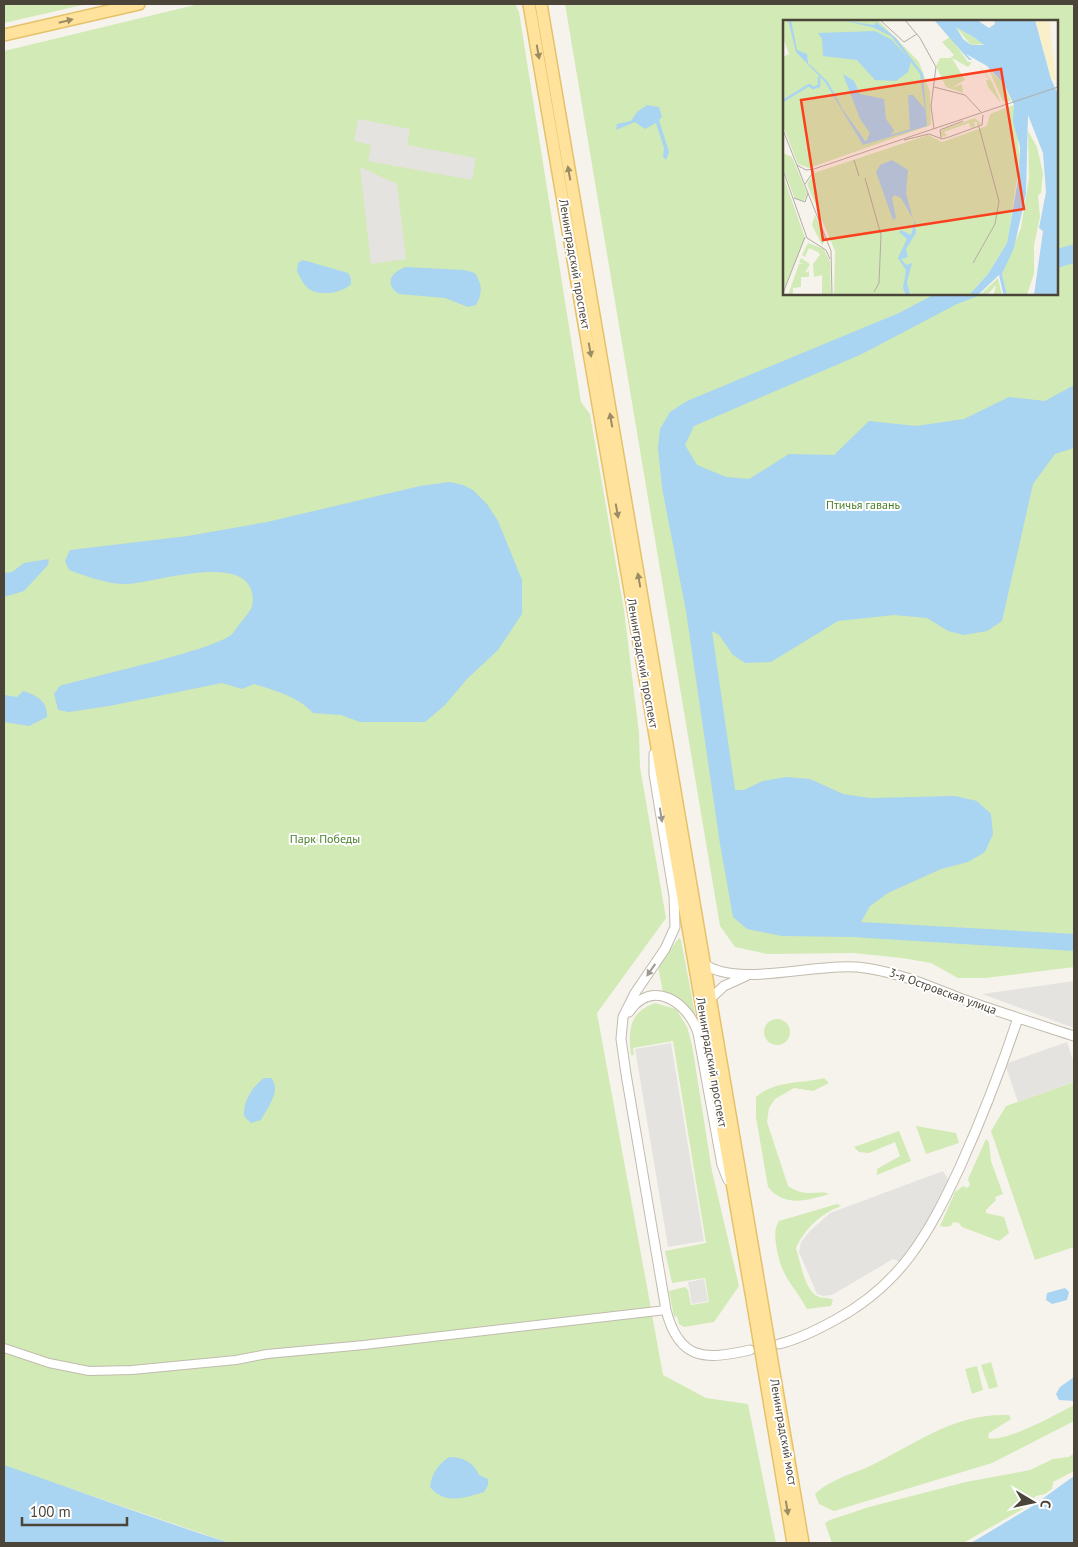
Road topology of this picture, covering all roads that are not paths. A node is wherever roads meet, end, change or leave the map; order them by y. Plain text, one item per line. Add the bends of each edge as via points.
1 (139, 4) edge
2 (529, 4) edge
3 (541, 4) edge
4 (4, 30) edge
5 (19, 33) junction
6 (4, 35) edge
7 (655, 732) junction
8 (704, 964) junction
9 (749, 975) junction
10 (710, 999) junction
11 (1018, 1018) junction
12 (621, 1031) junction
13 (1074, 1036) edge
14 (735, 1199) junction
15 (666, 1310) junction
16 (760, 1321) junction
17 (779, 1344) dead end
18 (4, 1348) edge
19 (750, 1350) dead end
20 (793, 1543) edge
21 (803, 1543) edge

5 -> 1 main road
2 -> 7 main road, Ленинградский проспект
8 -> 3 main road, Ленинградский проспект
4 - 5 main road
5 - 6 main road
7 -> 12 street via 654,774 674,896 675,927 666,949 626,1008
7 - 14 main road, Ленинградский проспект
8 - 9 street via 721,972
8 - 10 main road, Ленинградский проспект
9 - 10 street via 724,986
9 - 11 street, 3-я Островская улица via 842,966 885,970
10 - 16 main road, Ленинградский проспект
11 - 13 street, 3-я Островская улица
11 - 17 street via 982,1118 936,1217 911,1257 892,1280 858,1306 820,1328
12 - 14 street via 631,1009 646,998 670,998 690,1014 698,1033 722,1166
12 - 15 street
14 - 16 main road, Ленинградский проспект
15 - 18 street via 132,1370 89,1372
15 - 19 street via 675,1338 688,1351 717,1356
16 -> 20 main road, Ленинградский мост, bridge
16 - 21 main road, Ленинградский мост, bridge

